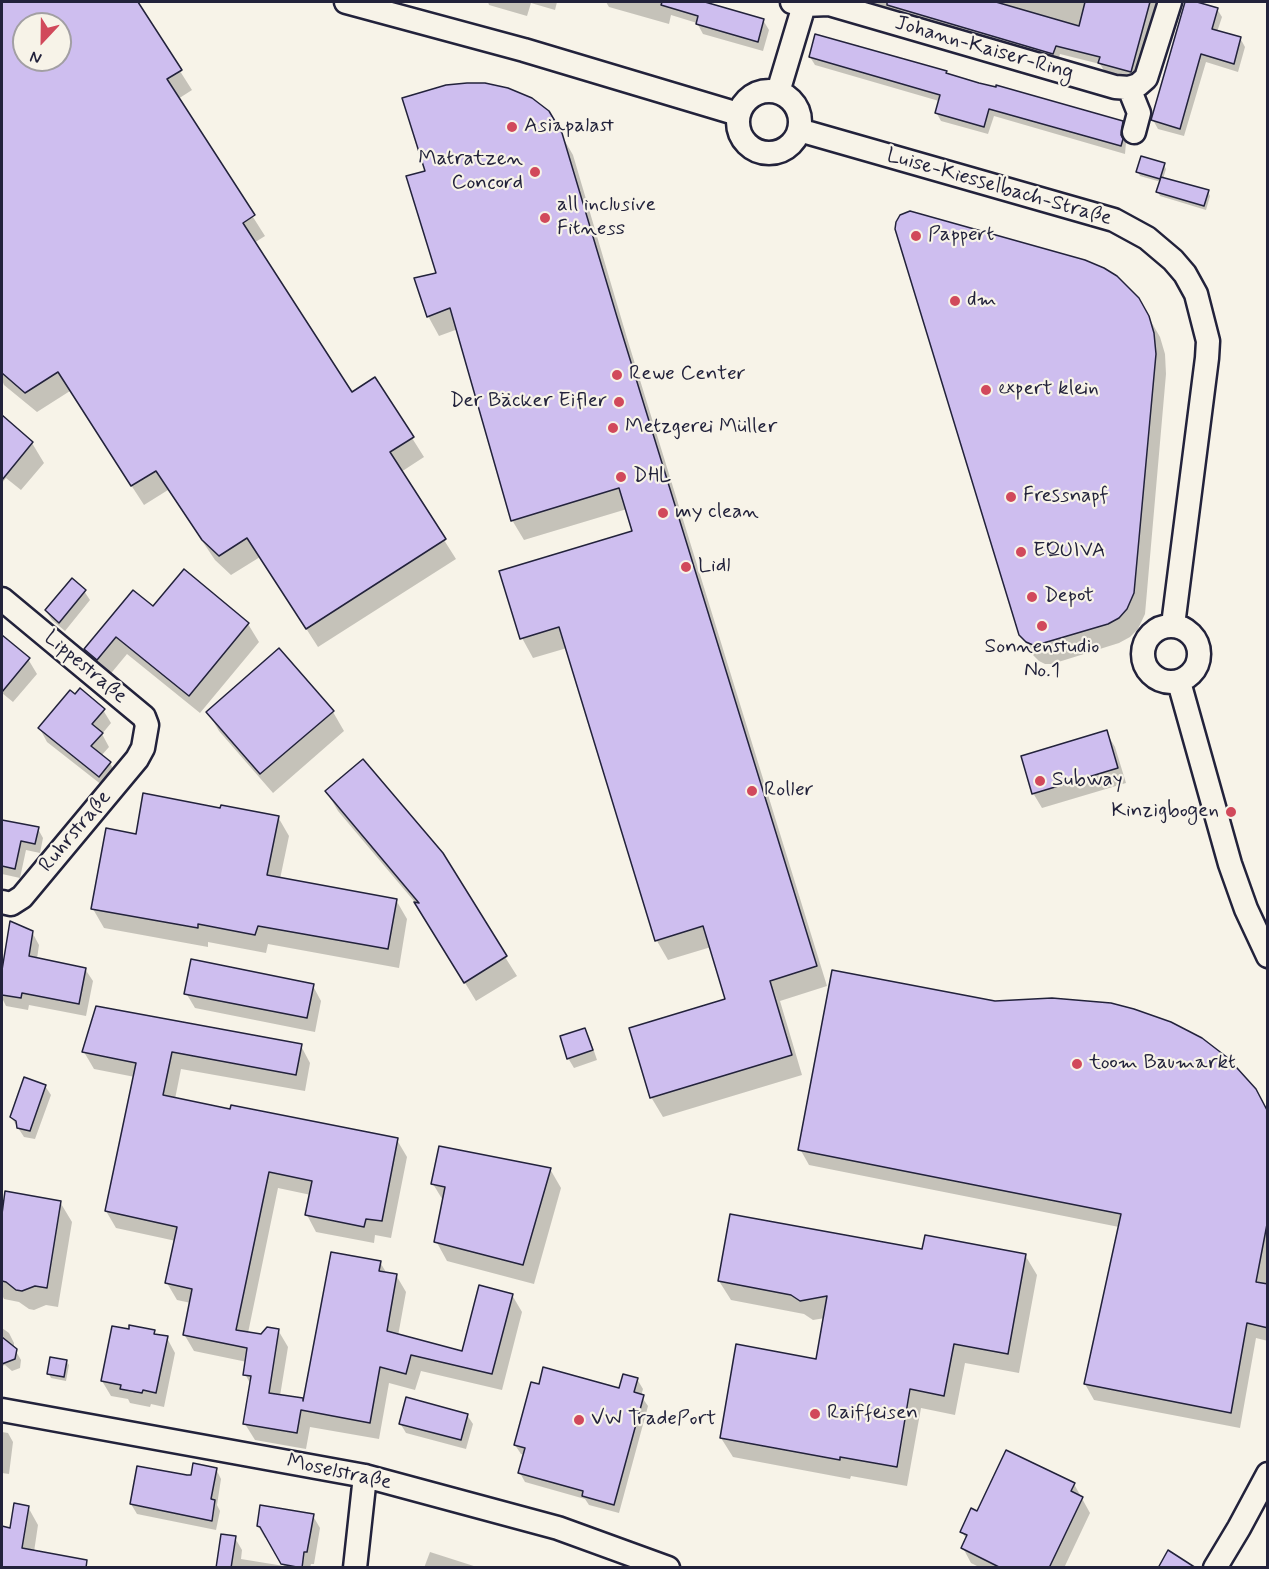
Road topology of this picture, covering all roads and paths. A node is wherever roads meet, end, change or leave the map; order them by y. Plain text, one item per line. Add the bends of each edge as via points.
1 (346, 2) edge
2 (1170, 2) edge
3 (800, 3) edge
4 (1129, 88) junction
5 (778, 92) junction
6 (738, 114) junction
7 (799, 130) junction
8 (1134, 132) dead end
9 (2, 599) edge
10 (1173, 625) junction
11 (1179, 682) junction
12 (143, 748) joint
13 (2, 902) edge
14 (1268, 956) edge
15 (2, 1410) edge
16 (1268, 1473) edge
17 (365, 1476) junction
18 (355, 1568) edge
19 (668, 1568) edge
20 (1215, 1568) edge

1 - 6 street
2 - 4 street via 1146,78
3 - 4 street, Johann-Kaiser-Ring via 829,4
3 - 5 street, Johann-Kaiser-Ring
4 - 8 street via 1139,113
5 - 6 street via 758,93 742,105
5 - 7 street via 797,107
6 - 7 street via 739,133 759,152 779,152 788,147
7 - 10 street, Luise-Kiesselbach-Straße via 1114,220 1147,238 1185,274 1196,294 1208,341
9 - 12 street, Lippestraße via 144,717 147,725
10 - 11 street via 1186,630 1199,648 1195,671
10 - 11 street via 1157,629 1142,654 1150,674 1161,681
11 - 14 street via 1230,864
12 - 13 street, Ruhrstraße via 22,897 11,904
15 - 17 street, Moselstraße
16 - 20 street
17 - 18 street
17 - 19 street, Moselstraße via 558,1528

